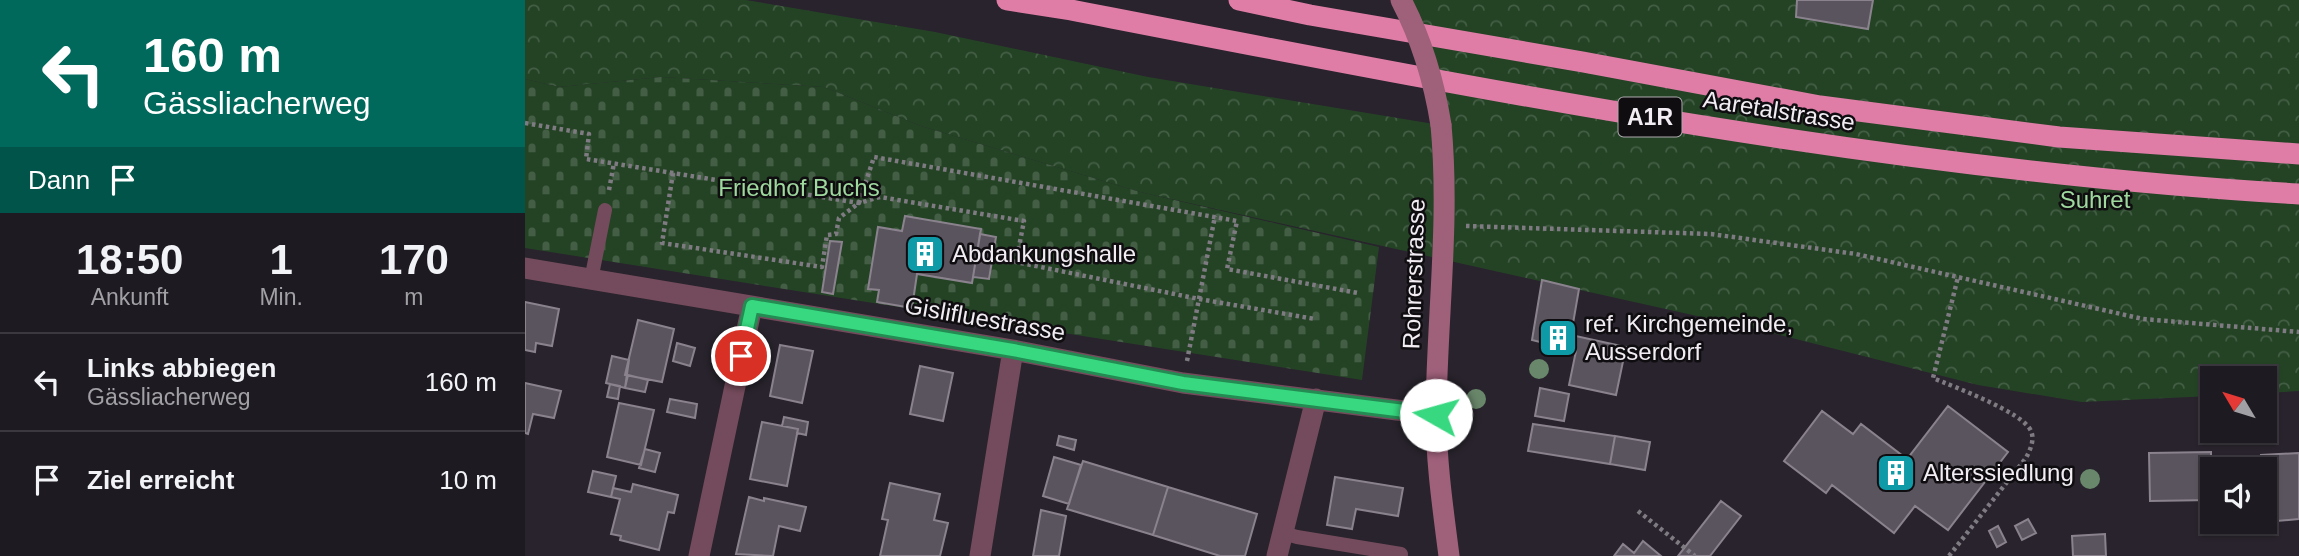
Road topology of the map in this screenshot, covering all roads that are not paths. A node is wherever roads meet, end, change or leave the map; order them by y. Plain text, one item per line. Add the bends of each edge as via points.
1 (1007, 0) edge
2 (1239, 0) edge
3 (1401, 0) edge
4 (2299, 154) edge
5 (2299, 194) edge
6 (605, 211) dead end
7 (525, 268) edge
8 (591, 280) junction
9 (752, 306) junction
10 (1013, 350) junction
11 (1316, 399) junction
12 (1436, 415) junction
13 (1283, 533) junction
14 (1401, 555) edge
15 (699, 556) edge
16 (980, 556) edge
17 (1277, 556) edge
18 (1449, 556) edge

1 - 5 highway, Aaretalstrasse / A1R via 1587,107 1837,148 2200,189
2 - 4 highway, Aaretalstrasse / A1R via 1820,106 2059,137
3 - 12 main road, Rohrerstrasse, bridge via 1429,68 1444,157
6 - 8 lane
7 - 8 street, Gislifluestrasse
8 - 9 street, Gislifluestrasse
9 - 10 street, Gislifluestrasse
9 - 15 street
10 - 11 street, Gislifluestrasse via 1183,383
10 - 16 street
11 - 12 street, Gislifluestrasse
11 - 13 street
12 - 18 main road, Rohrerstrasse
13 - 14 lane
13 - 17 street

